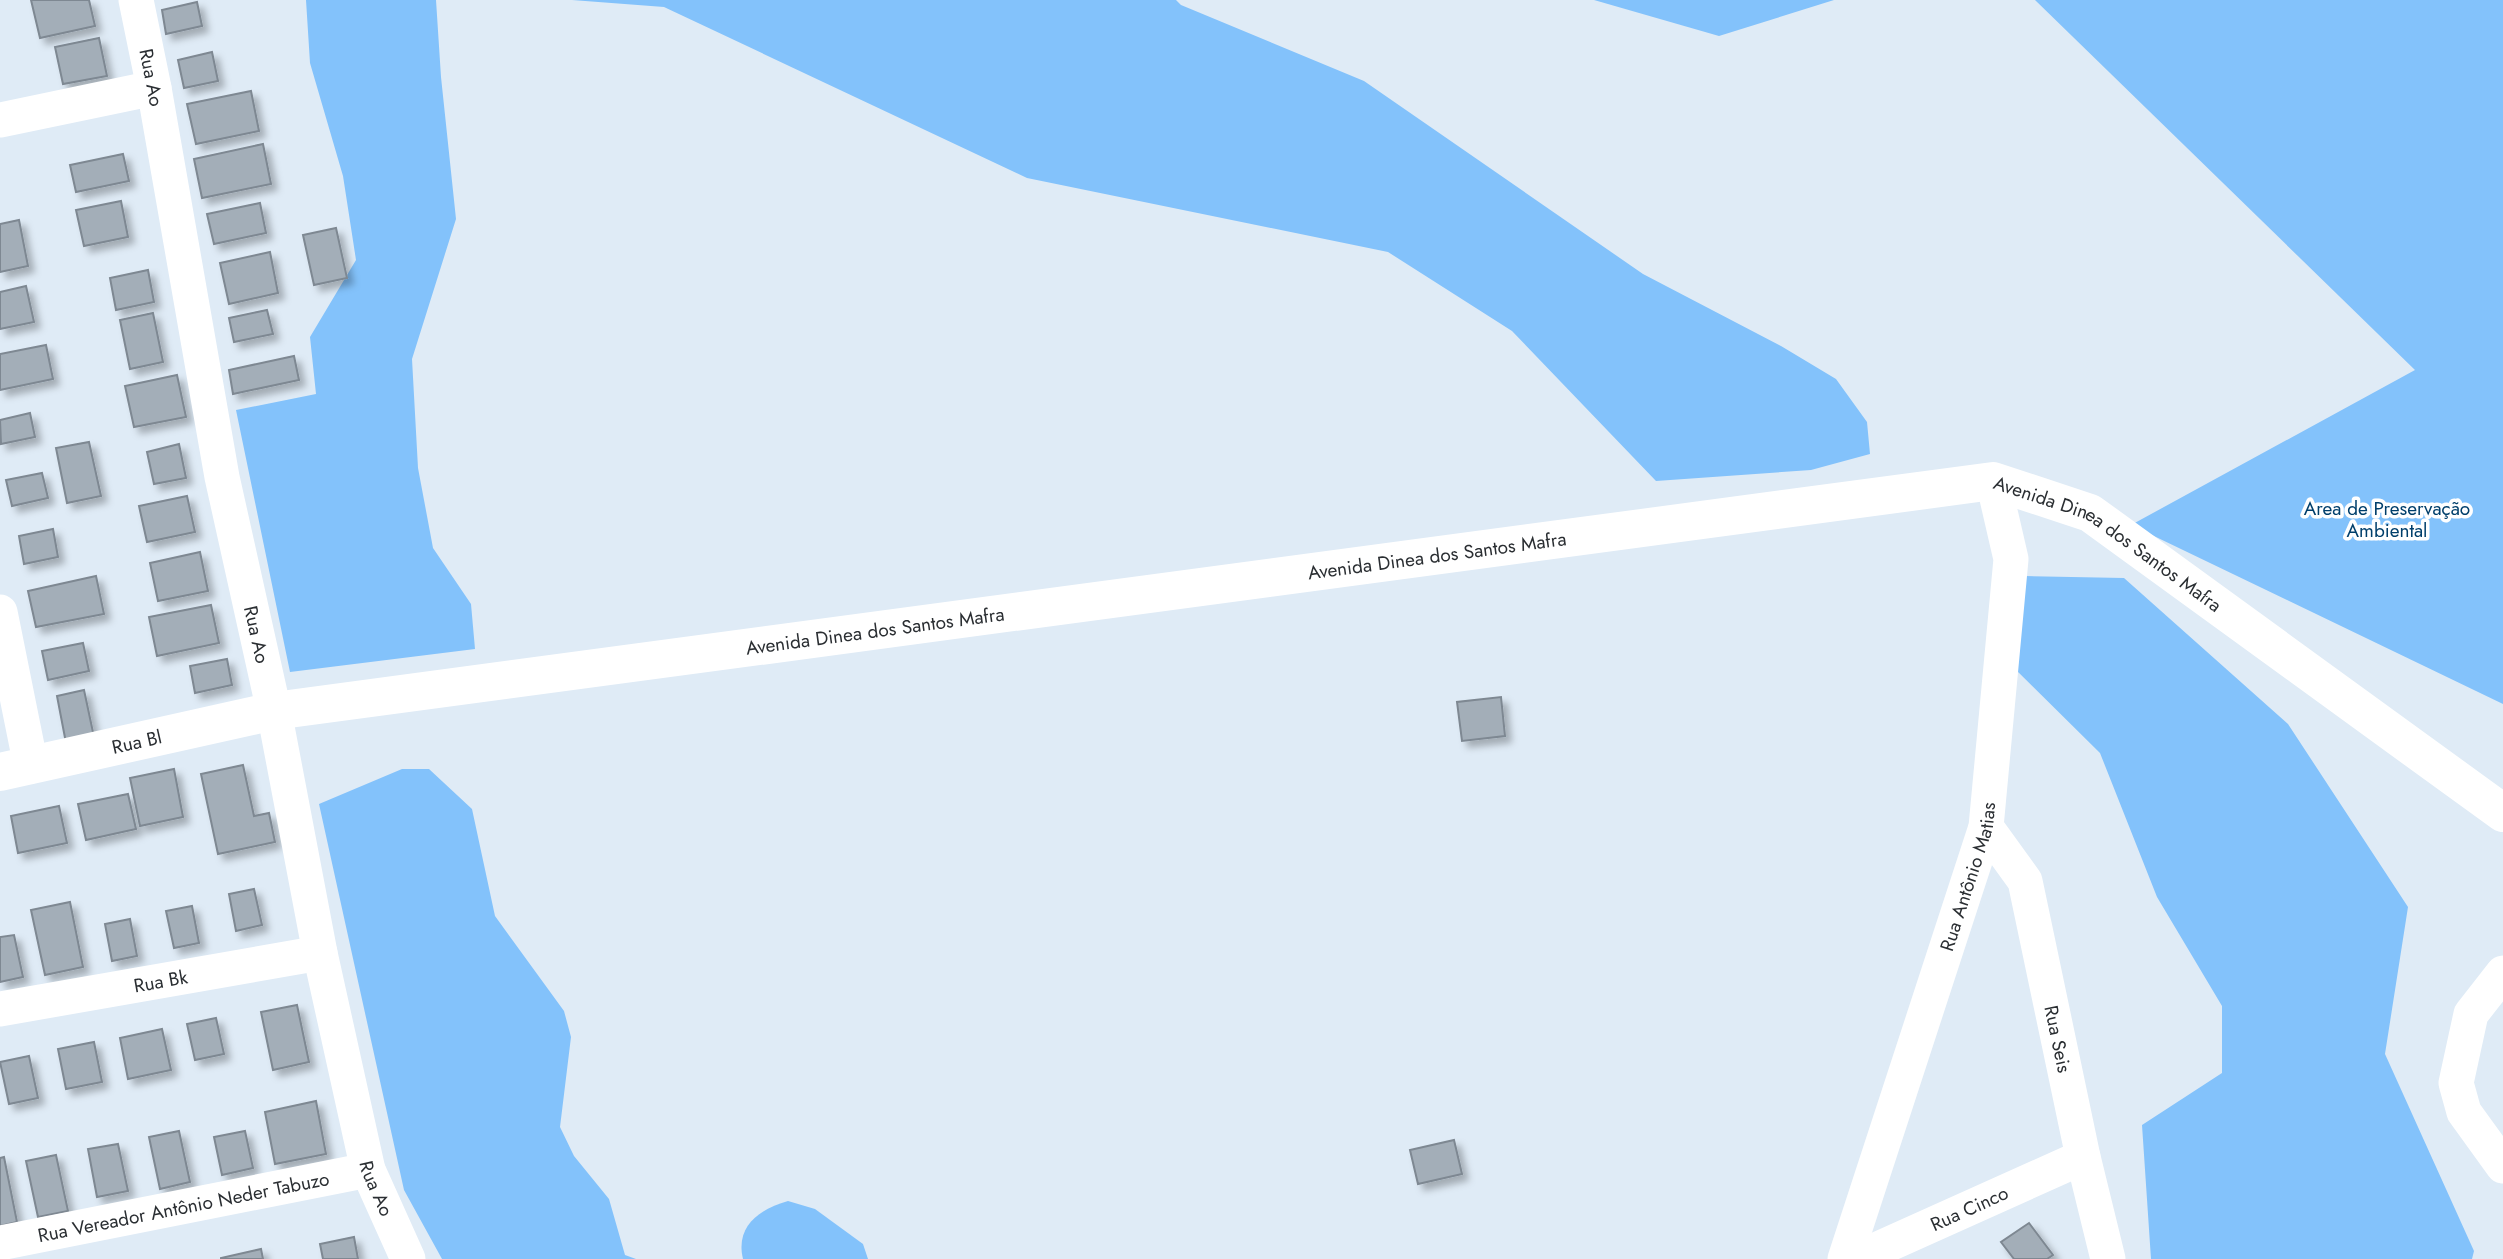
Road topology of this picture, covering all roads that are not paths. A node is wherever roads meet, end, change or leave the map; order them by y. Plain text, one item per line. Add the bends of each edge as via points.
1 (136, 0) edge
2 (154, 88) junction
3 (0, 120) edge
4 (1993, 481) junction
5 (0, 612) edge
6 (274, 711) junction
7 (16, 769) edge
8 (2503, 813) edge
9 (1986, 827) junction
10 (320, 953) junction
11 (2503, 973) edge
12 (0, 1009) edge
13 (2083, 1157) junction
14 (2503, 1166) edge
15 (368, 1170) junction
16 (0, 1243) edge
17 (408, 1259) edge
18 (1845, 1259) edge
19 (1856, 1259) edge
20 (2108, 1259) edge

1 - 2 street, Rua Ao
2 - 3 street
2 - 6 street, Rua Ao via 222,477
4 - 6 street, Avenida Dinea dos Santos Mafra
4 - 8 street, Avenida Dinea dos Santos Mafra via 2090,513
4 - 9 street, Rua Antônio Matias via 2011,559
5 - 7 street
6 - 7 street, Rua Bl
6 - 10 street, Rua Ao
9 - 13 street, Rua Seis via 2025,881
9 - 18 street, Rua Antônio Matias
10 - 12 street, Rua Bk
10 - 15 street, Rua Ao
11 - 14 street via 2471,1014 2456,1083 2465,1112
13 - 19 street, Rua Cinco
13 - 20 street, Rua Seis
15 - 16 street, Rua Vereador Antônio Neder Tabuzo
15 - 17 street, Rua Ao

